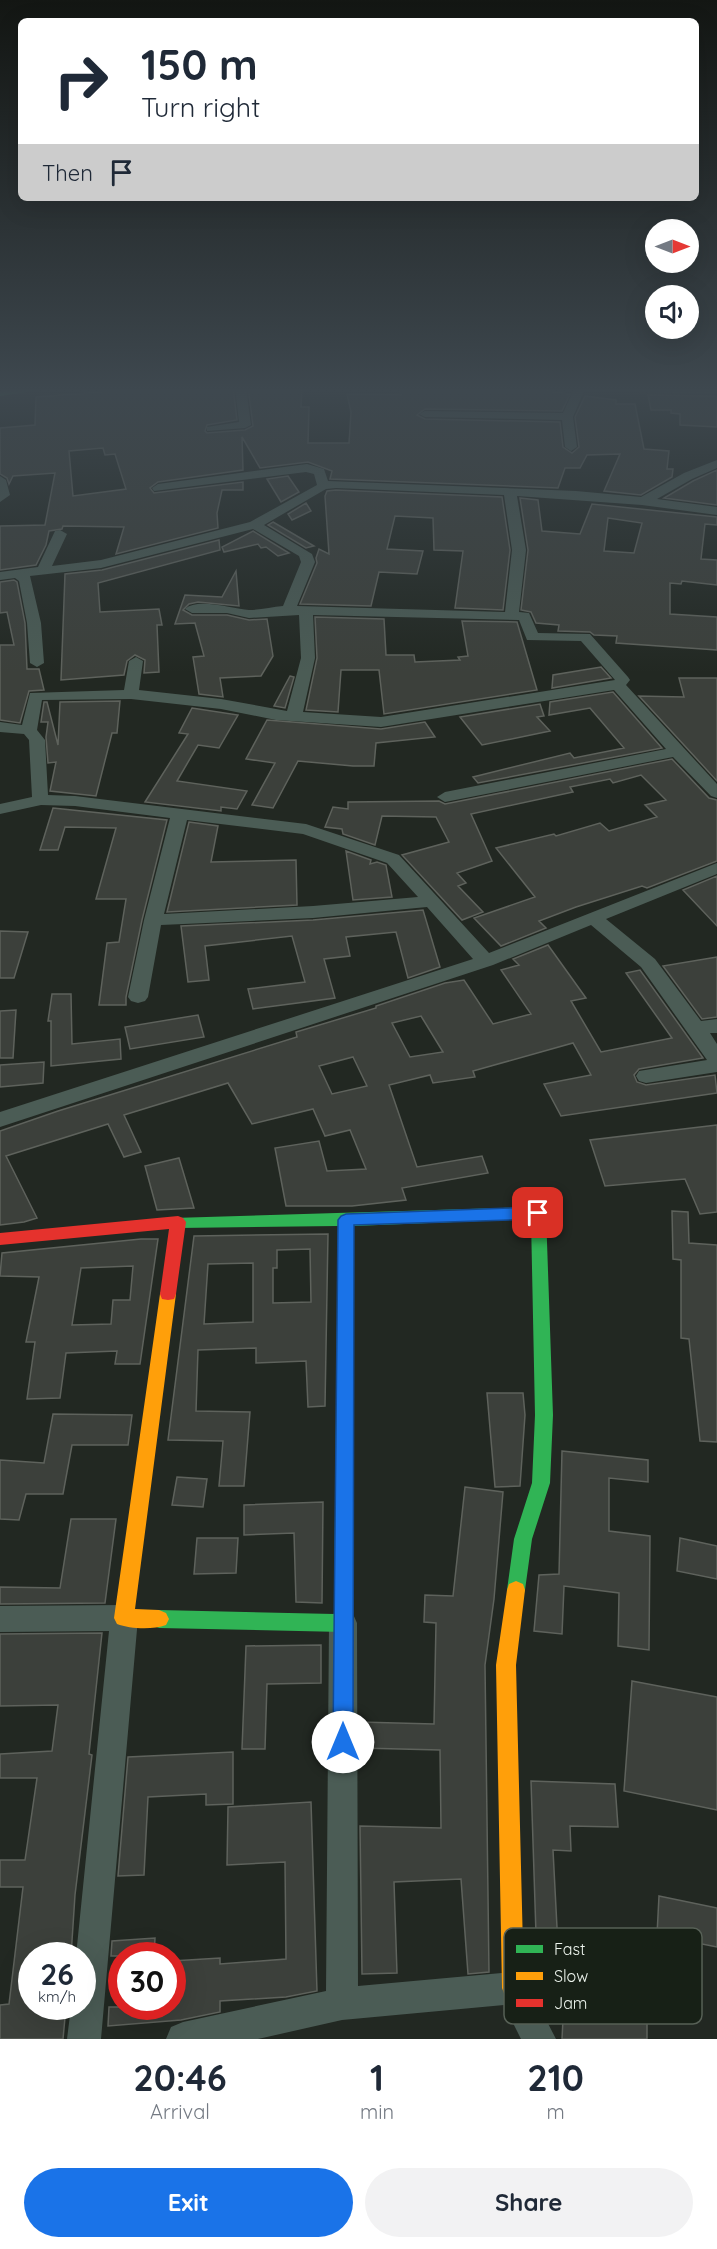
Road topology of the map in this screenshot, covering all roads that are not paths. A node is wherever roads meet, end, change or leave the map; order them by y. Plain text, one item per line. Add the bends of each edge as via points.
1 (1, 482) edge
2 (202, 482) edge
3 (322, 482) edge
4 (678, 482) edge
5 (323, 486) junction
6 (158, 488) dead end
7 (510, 493) junction
8 (0, 498) edge
9 (642, 501) junction
10 (717, 511) edge
11 (255, 525) junction
12 (60, 534) dead end
13 (44, 571) junction
14 (19, 575) junction
15 (0, 576) edge
16 (192, 609) dead end
17 (288, 610) junction
18 (306, 611) junction
19 (511, 616) junction
20 (136, 661) dead end
21 (37, 663) dead end
22 (618, 685) junction
23 (131, 694) junction
24 (294, 716) junction
25 (0, 727) edge
26 (29, 730) junction
27 (676, 752) junction
28 (717, 793) edge
29 (445, 797) dead end
30 (40, 800) junction
31 (0, 808) edge
32 (180, 813) junction
33 (717, 868) edge
34 (433, 901) junction
35 (595, 919) junction
36 (153, 920) junction
37 (486, 961) junction
38 (138, 997) dead end
39 (717, 1026) edge
40 (696, 1028) junction
41 (717, 1060) edge
42 (717, 1065) edge
43 (646, 1076) dead end
44 (0, 1120) edge
45 (346, 1220) junction
46 (178, 1222) junction
47 (0, 1239) edge
48 (124, 1618) junction
49 (0, 1619) edge
50 (343, 1623) junction
51 (512, 1928) edge
52 (504, 1989) edge
53 (342, 2004) junction
54 (531, 2024) edge
55 (84, 2039) edge
56 (183, 2039) edge
57 (539, 2039) edge

1 - 8 street via 4,495
2 - 6 street
3 - 5 street
4 - 9 street
5 - 7 street
5 - 11 street
7 - 9 street
7 - 19 street via 519,550
9 - 10 street
11 - 13 street via 136,557
11 - 17 street via 305,554 308,562
12 - 13 street
13 - 14 street
14 - 15 street
14 - 21 street via 25,579
16 - 17 street via 227,609 249,614
17 - 18 street
18 - 19 street
18 - 24 street via 308,658
19 - 22 street via 524,616 532,637 585,637 623,680
20 - 23 street
22 - 24 street via 381,722
22 - 27 street
23 - 24 street
23 - 26 street via 35,696
25 - 26 street
26 - 30 street via 37,740
27 - 28 street
27 - 29 street
30 - 31 street
30 - 32 street
32 - 34 street via 306,829 358,846 393,859
32 - 36 street
33 - 35 street
34 - 36 street
34 - 37 street
35 - 37 street
35 - 40 street via 648,963
36 - 38 street
37 - 44 street
39 - 40 street
40 - 41 street
42 - 43 street
45 - 46 street
45 - 50 street
45 - 51 street via 538,1213 544,1415 541,1483 523,1539 506,1665
46 - 47 street
46 - 48 street
48 - 49 street
48 - 50 street
48 - 55 street
50 - 53 street
52 - 53 street
53 - 56 street
54 - 57 street

